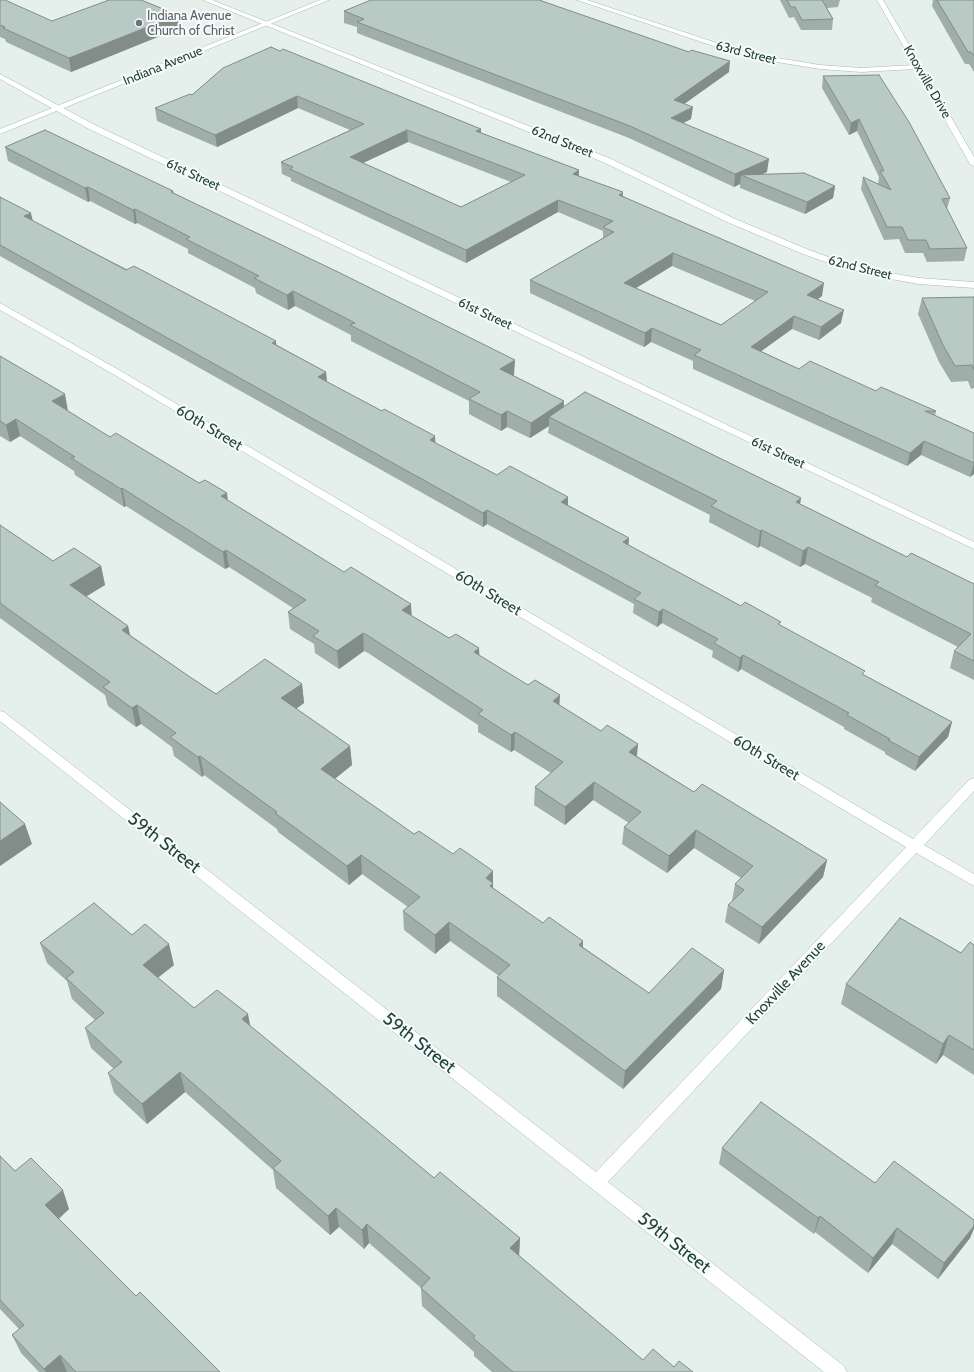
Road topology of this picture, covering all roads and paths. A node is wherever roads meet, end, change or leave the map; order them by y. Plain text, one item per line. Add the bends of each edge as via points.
1 (206, 0) edge
2 (326, 0) edge
3 (580, 0) edge
4 (880, 0) edge
5 (265, 25) junction
6 (918, 67) junction
7 (0, 76) edge
8 (58, 108) junction
9 (0, 132) edge
10 (974, 164) edge
11 (974, 285) edge
12 (0, 306) edge
13 (974, 546) edge
14 (0, 714) edge
15 (974, 783) edge
16 (914, 846) junction
17 (974, 881) edge
18 (597, 1182) junction
19 (838, 1372) edge

1 - 5 street, 62nd Street
2 - 5 street, Indiana Avenue
3 - 6 street, 63rd Street via 746,55 820,67 861,70
4 - 6 street, Knoxville Drive
5 - 8 street, Indiana Avenue
5 - 11 street, 62nd Street via 606,160 730,220 806,252 845,266 919,281
6 - 10 street, Knoxville Drive
7 - 8 street, 61st Street
8 - 9 street, Indiana Avenue
8 - 13 street, 61st Street via 111,137
12 - 16 street, 60th Street via 123,376
14 - 18 street, 59th Street
15 - 16 street, Knoxville Avenue
16 - 17 street, 60th Street
16 - 18 street, Knoxville Avenue
18 - 19 street, 59th Street

